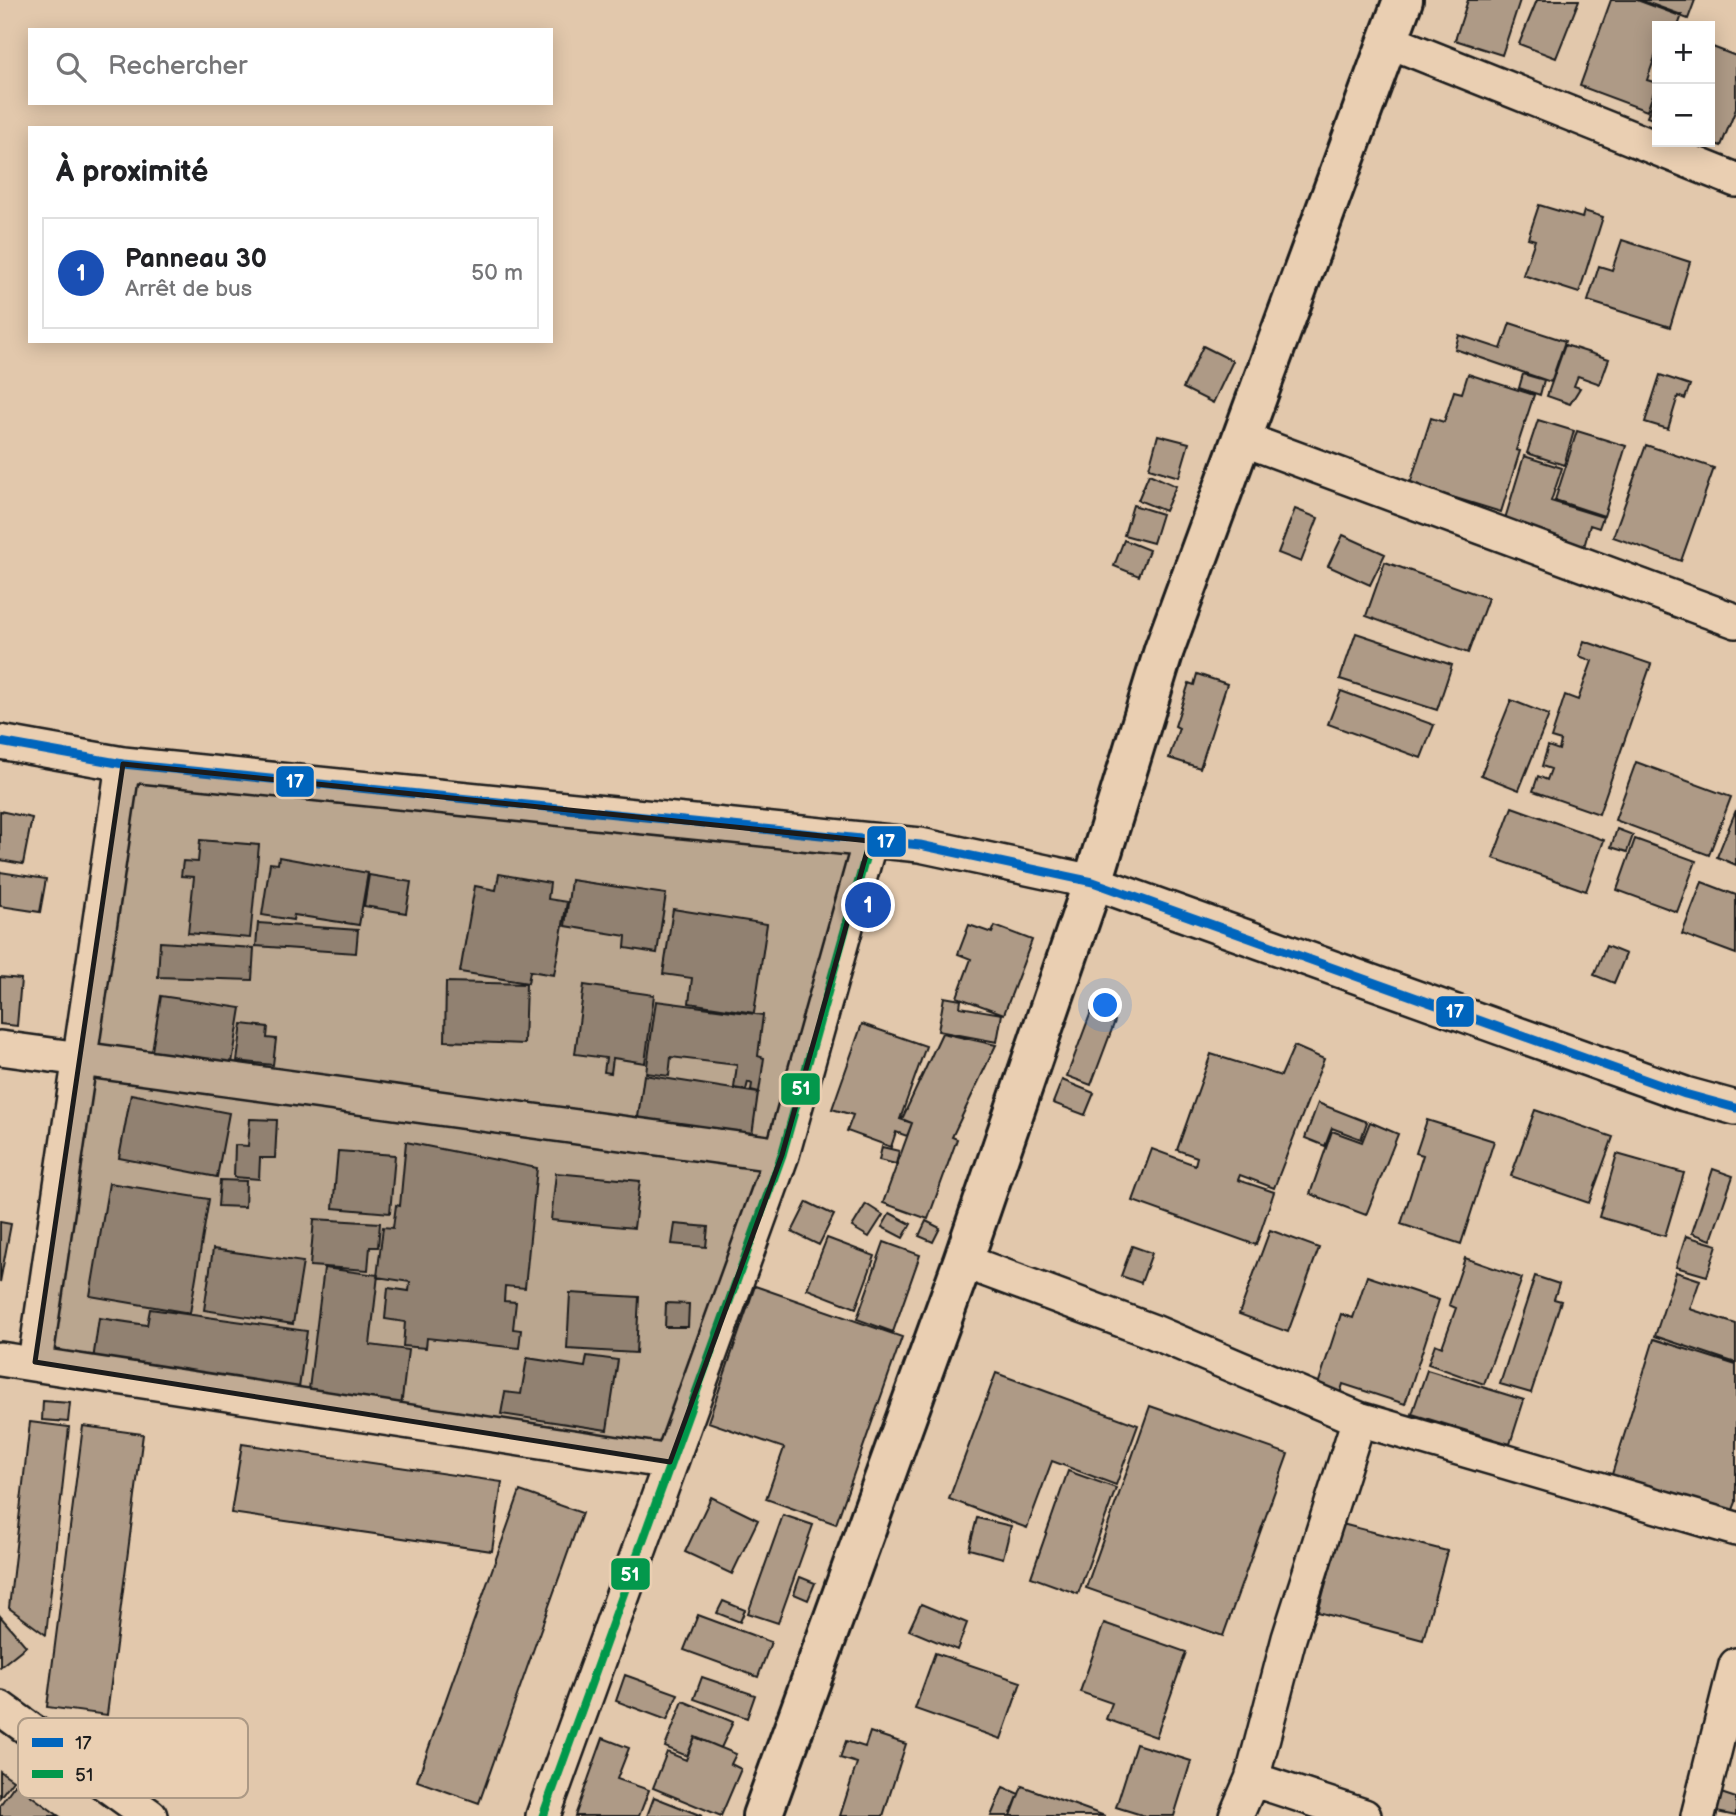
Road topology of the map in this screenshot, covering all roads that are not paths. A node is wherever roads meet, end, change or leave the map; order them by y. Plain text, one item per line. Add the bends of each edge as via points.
1 (1403, 0) edge
2 (1389, 41) junction
3 (1736, 180) edge
4 (1242, 439) junction
5 (1736, 621) edge
6 (0, 742) edge
7 (123, 764) junction
8 (870, 841) junction
9 (1093, 882) junction
10 (0, 1048) edge
11 (78, 1057) junction
12 (1736, 1108) edge
13 (782, 1155) junction
14 (963, 1261) junction
15 (0, 1359) edge
16 (35, 1362) junction
17 (1359, 1419) junction
18 (670, 1462) junction
19 (1736, 1529) edge
20 (1736, 1665) edge
21 (0, 1708) edge
22 (18, 1721) edge
23 (1252, 1779) junction
24 (125, 1798) edge
25 (150, 1816) edge
26 (544, 1816) edge
27 (762, 1816) edge
28 (1236, 1816) edge
29 (1364, 1816) edge
30 (1698, 1816) edge

1 - 2 street
2 - 3 street
2 - 4 street
4 - 5 street
4 - 9 street via 1164,650
6 - 7 street
7 - 8 street
7 - 11 street
8 - 9 street via 920,845
8 - 13 street
9 - 12 street via 1685,1094
9 - 14 street
10 - 11 street
11 - 13 street
11 - 16 street
13 - 18 street
14 - 17 street via 1154,1332
14 - 27 street
15 - 16 street
16 - 18 street
17 - 19 street
17 - 23 street via 1289,1638
18 - 26 street
20 - 30 street
21 - 22 street
23 - 28 street
23 - 29 street
24 - 25 street

